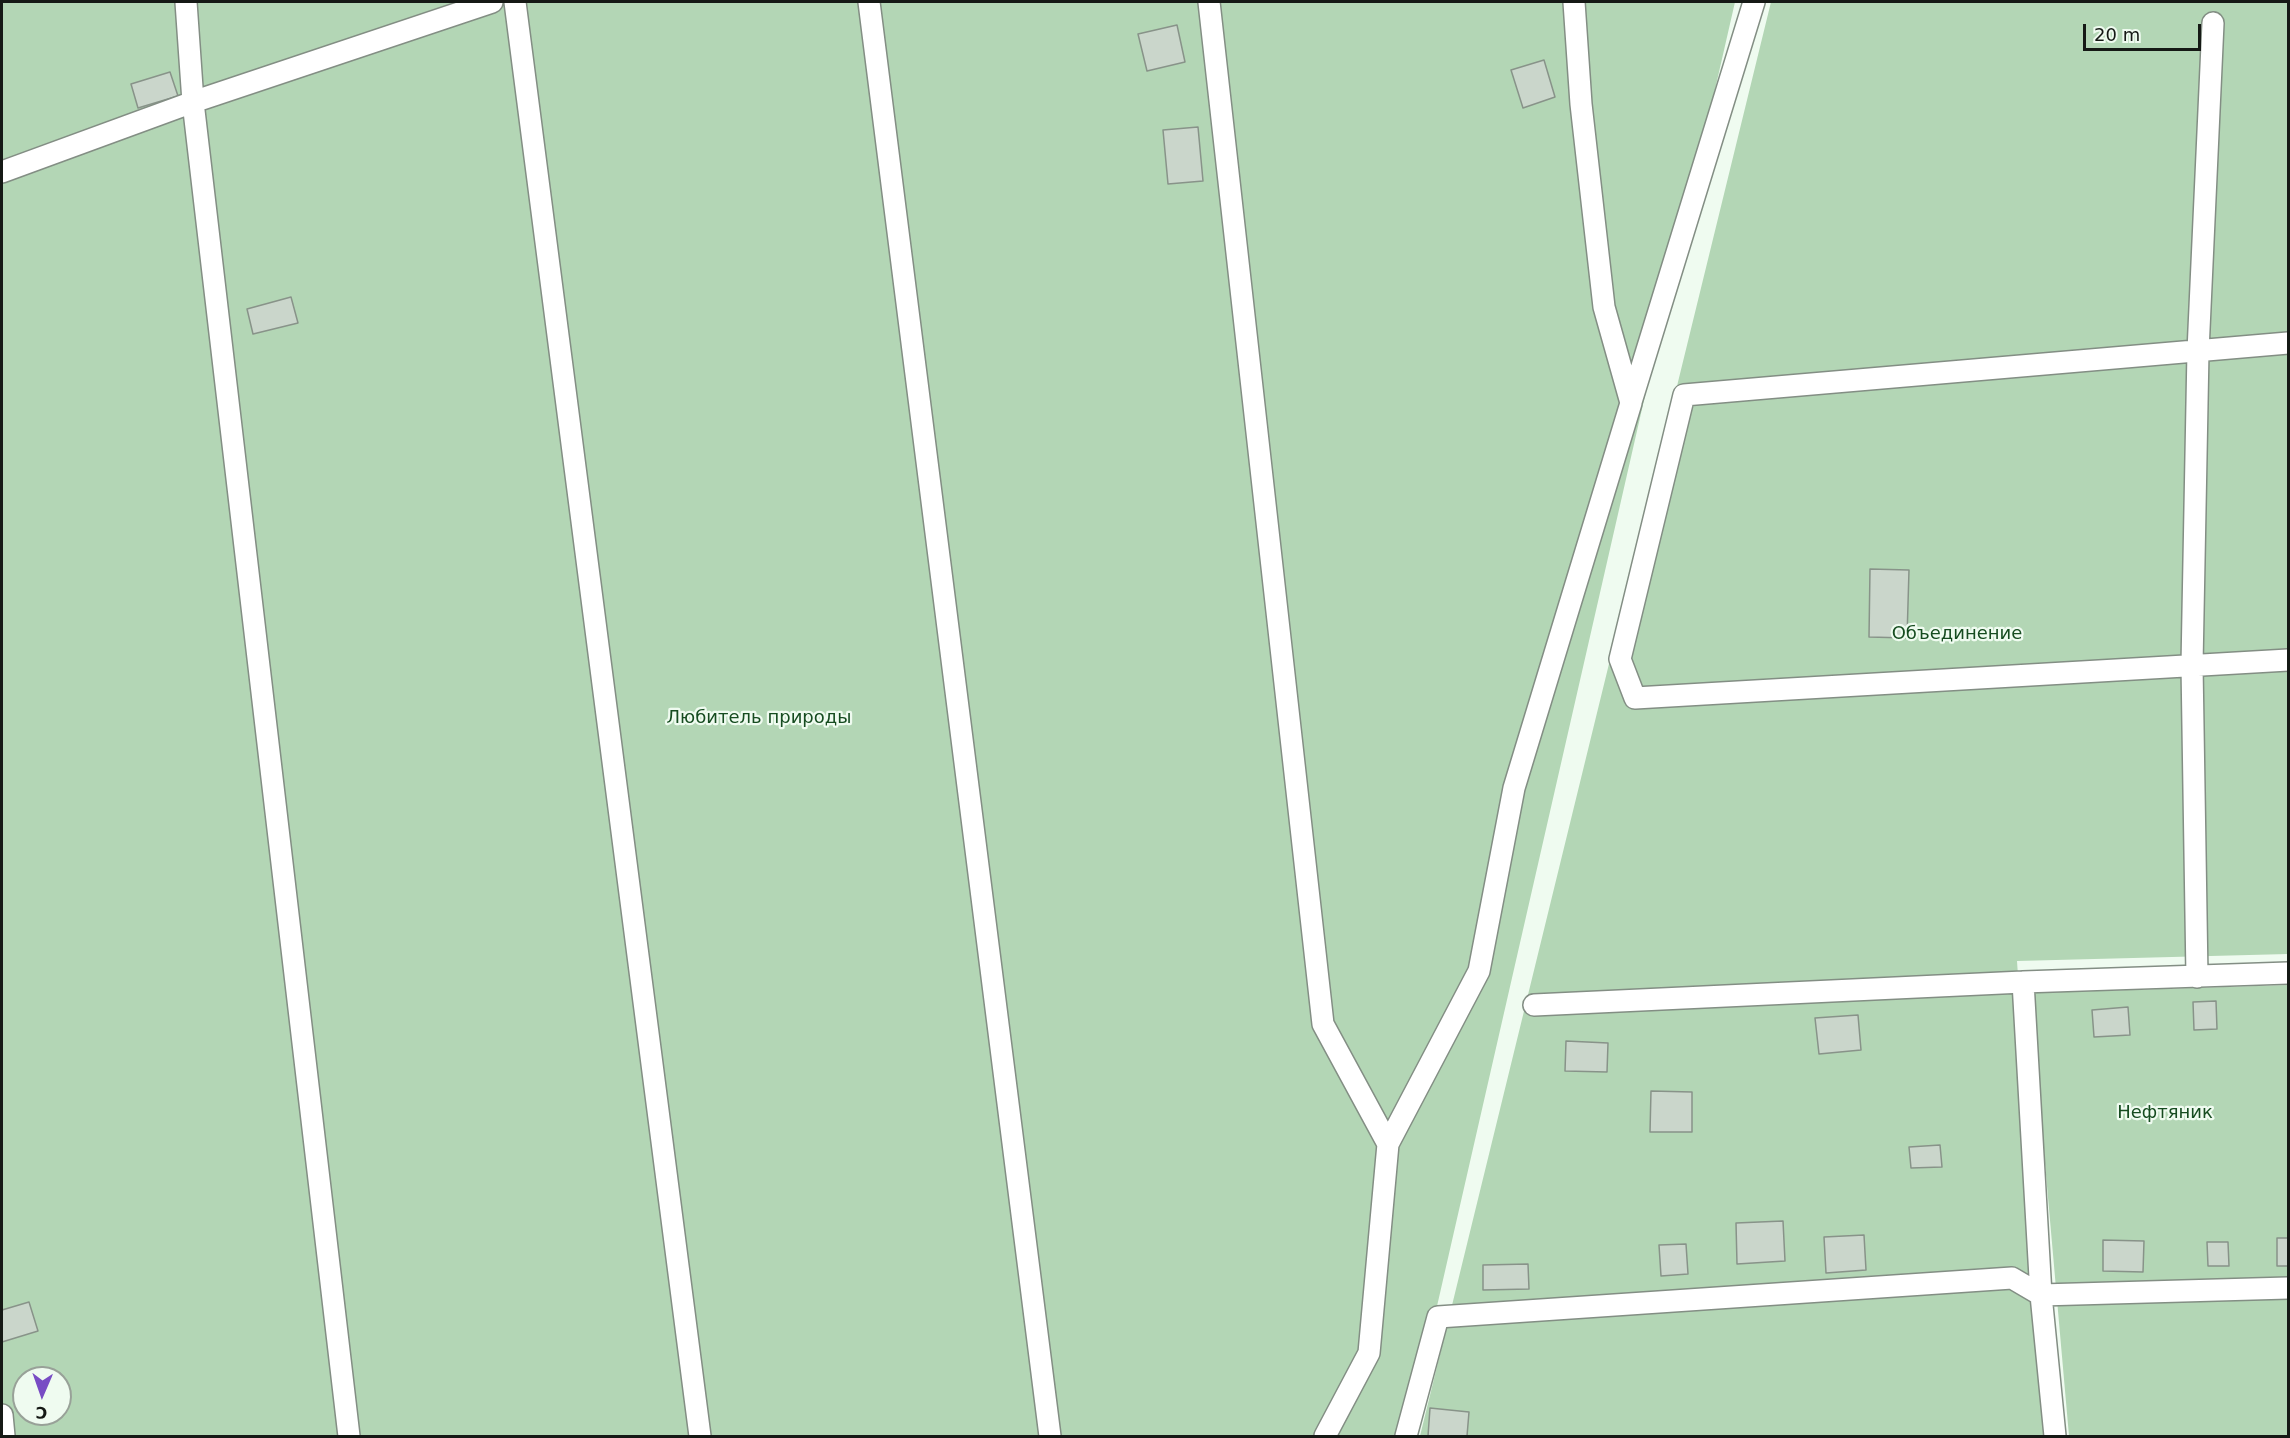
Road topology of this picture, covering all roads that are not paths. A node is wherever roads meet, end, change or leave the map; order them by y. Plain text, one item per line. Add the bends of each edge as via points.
1 (186, 2) edge
2 (492, 2) edge
3 (515, 2) edge
4 (869, 2) edge
5 (1209, 2) edge
6 (1574, 2) edge
7 (1754, 2) edge
8 (2213, 23) dead end
9 (193, 102) junction
10 (2, 172) edge
11 (2289, 343) edge
12 (2198, 351) junction
13 (1631, 403) junction
14 (2289, 660) edge
15 (2192, 665) junction
16 (2289, 974) edge
17 (2197, 977) junction
18 (2023, 982) junction
19 (1534, 1005) dead end
20 (1388, 1144) junction
21 (2289, 1288) edge
22 (2041, 1295) junction
23 (2, 1415) edge
24 (4, 1437) edge
25 (349, 1437) edge
26 (700, 1437) edge
27 (1050, 1437) edge
28 (1325, 1437) edge
29 (1406, 1437) edge
30 (2055, 1437) edge

1 - 9 lane
2 - 9 lane
3 - 26 lane
4 - 27 lane
5 - 20 lane via 1323,1024
6 - 13 lane via 1581,104 1604,307
7 - 13 lane
8 - 12 lane
9 - 10 lane
9 - 25 lane
11 - 12 lane
12 - 15 lane
12 - 15 lane via 1684,395 1620,659 1635,698
13 - 20 lane via 1514,788 1479,971
14 - 15 lane
15 - 17 lane
16 - 17 lane
17 - 18 lane
18 - 19 lane
18 - 22 lane
20 - 28 lane via 1369,1353
21 - 22 lane
22 - 29 lane via 2012,1278 1438,1317
22 - 30 lane
23 - 24 lane

